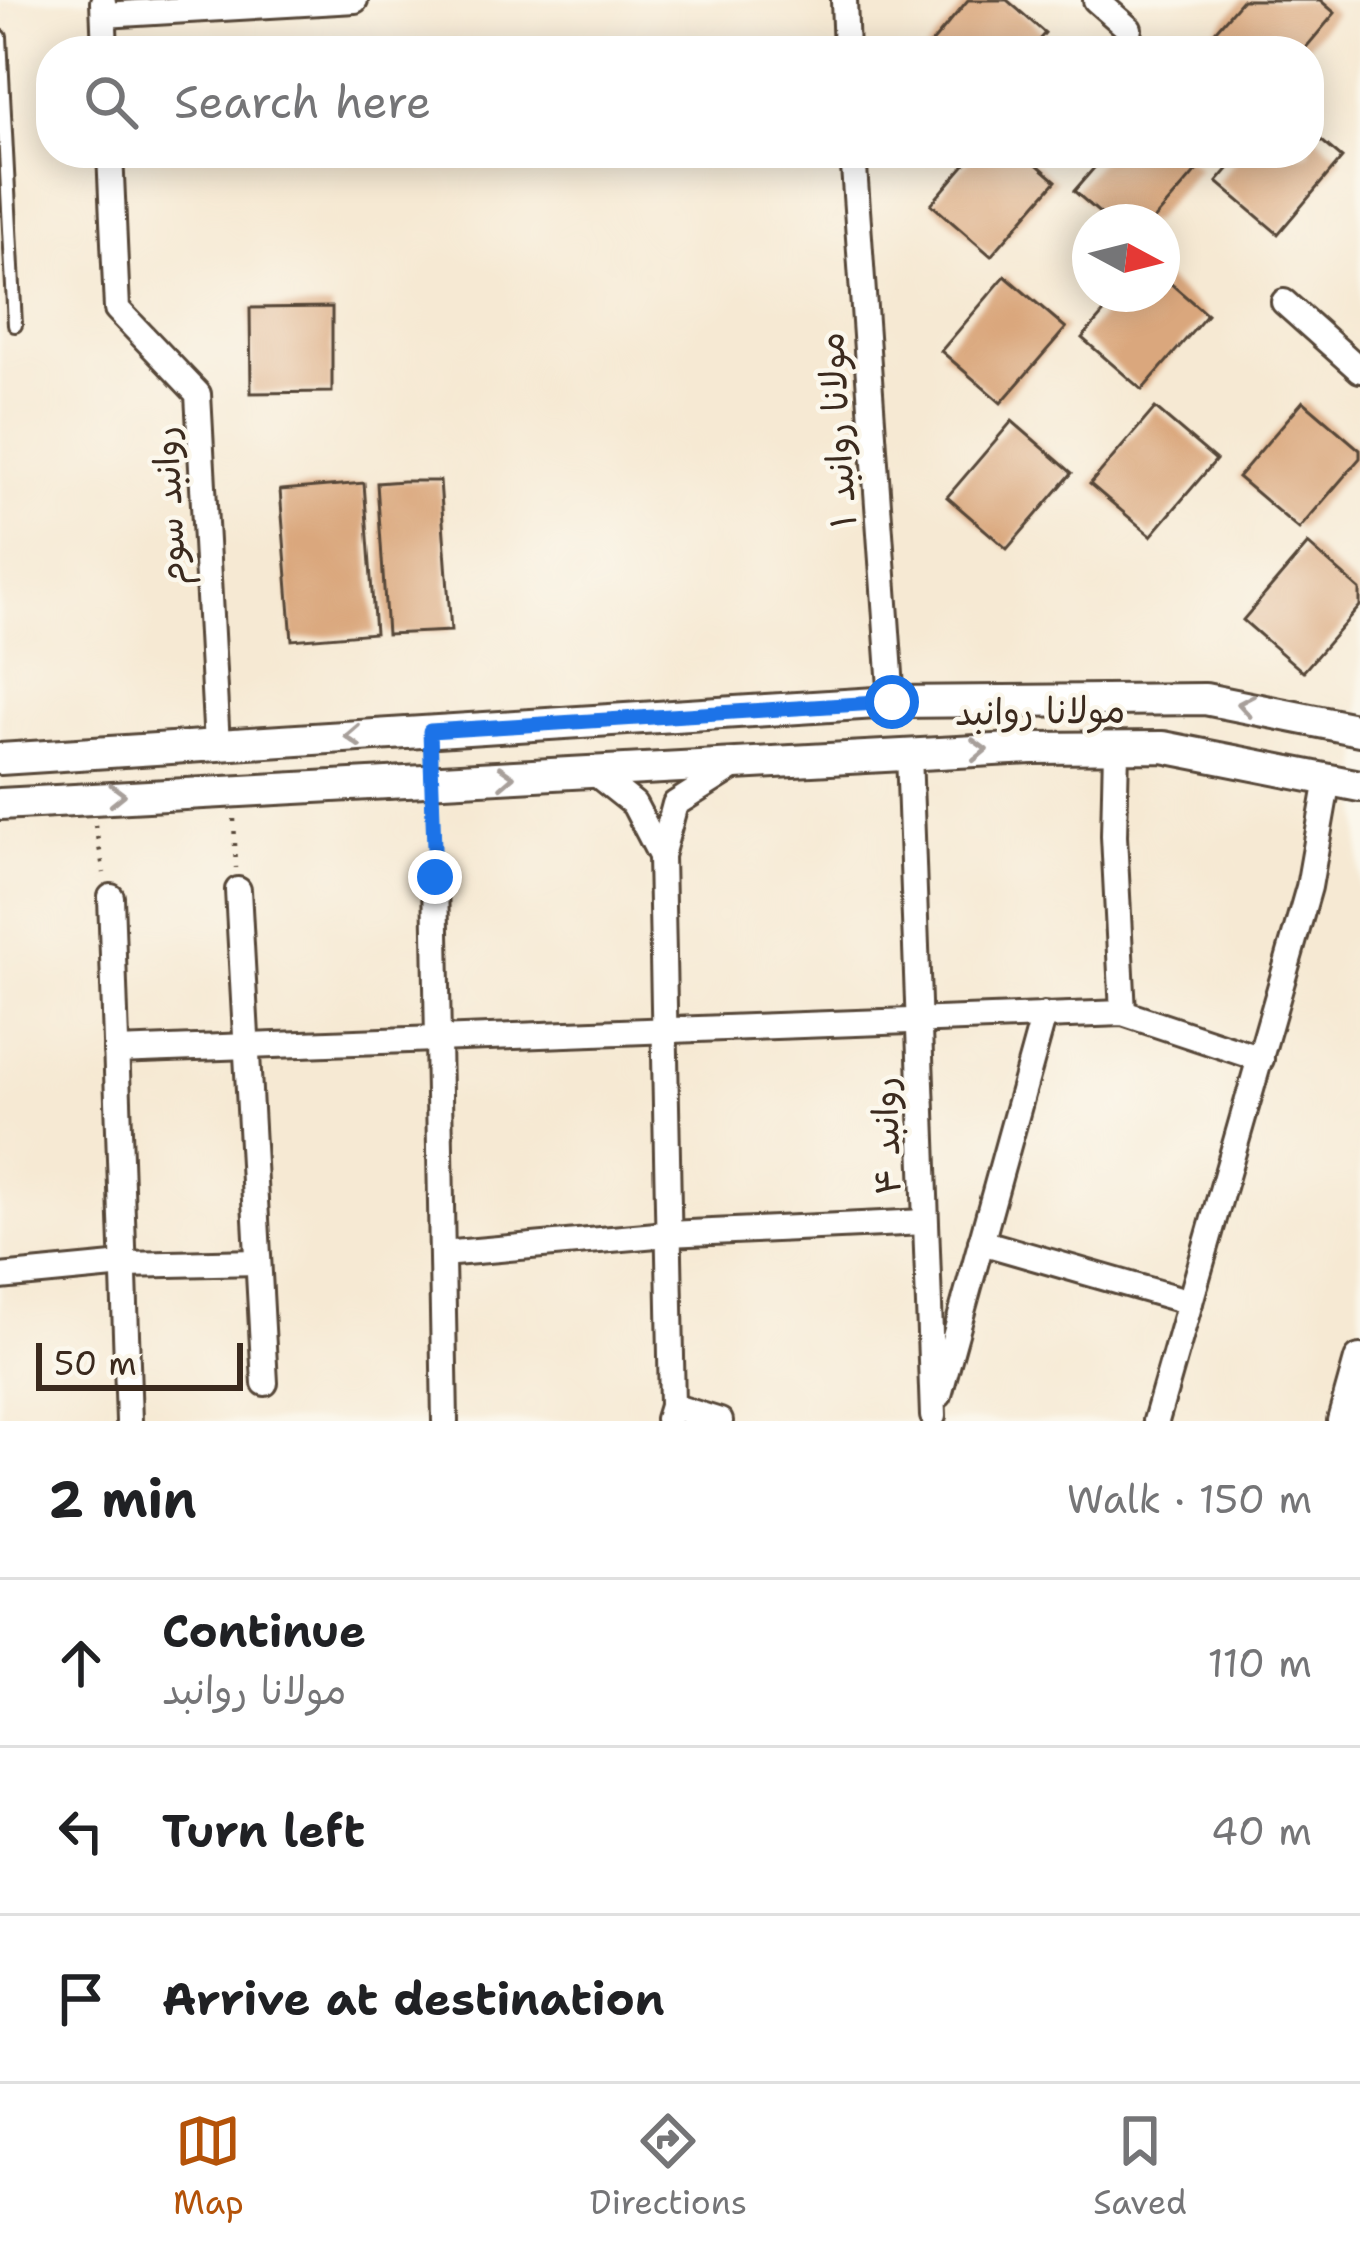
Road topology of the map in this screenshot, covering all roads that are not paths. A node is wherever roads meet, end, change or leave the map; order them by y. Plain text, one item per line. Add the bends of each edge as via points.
1 (355, 0) edge
2 (844, 0) edge
3 (1096, 0) edge
4 (103, 8) edge
5 (1129, 28) dead end
6 (845, 36) edge
7 (0, 38) edge
8 (111, 168) edge
9 (854, 168) edge
10 (1284, 302) dead end
11 (15, 326) dead end
12 (1360, 370) edge
13 (892, 702) junction
14 (1360, 730) edge
15 (430, 731) junction
16 (218, 745) junction
17 (1116, 749) junction
18 (909, 753) junction
19 (11, 759) edge
20 (737, 765) junction
21 (596, 773) junction
22 (1328, 778) junction
23 (430, 781) junction
24 (1360, 786) edge
25 (8, 808) edge
26 (661, 856) junction
27 (435, 877) road end
28 (238, 890) road end
29 (111, 897) road end
30 (1123, 1013) junction
31 (1043, 1016) junction
32 (917, 1021) junction
33 (669, 1030) junction
34 (438, 1038) junction
35 (246, 1046) junction
36 (116, 1051) junction
37 (1262, 1060) junction
38 (925, 1222) junction
39 (668, 1234) junction
40 (981, 1242) junction
41 (442, 1254) junction
42 (258, 1262) junction
43 (124, 1265) junction
44 (0, 1277) edge
45 (1190, 1302) junction
46 (1360, 1360) edge
47 (265, 1383) dead end
48 (670, 1414) edge
49 (932, 1419) edge
50 (129, 1421) edge
51 (445, 1421) edge
52 (720, 1421) edge
53 (1156, 1421) edge
54 (1342, 1421) edge

1 - 4 street
2 - 6 street
3 - 5 street
7 - 11 lane
8 - 16 street, روانبد سوم via 117,309 199,394
9 - 13 street, مولانا روانبد ۱
10 - 12 street
14 -> 13 street, مولانا روانبد via 1205,699
13 - 15 street, مولانا روانبد
15 -> 16 street, مولانا روانبد
15 - 23 street
16 - 19 street, مولانا روانبد
18 -> 17 street, مولانا روانبد
17 - 22 street, مولانا روانبد via 1163,747
17 - 30 street
18 - 20 street, مولانا روانبد
18 - 32 street, روانبد ۴
19 - 25 street
20 - 21 street, مولانا روانبد
20 - 26 street via 675,804
23 -> 21 street, مولانا روانبد
21 - 26 street via 634,804
22 - 24 street, مولانا روانبد
22 - 37 street via 1309,887
25 -> 23 street, مولانا روانبد via 92,796
26 - 33 street
27 - 34 street
28 - 35 street
29 - 36 street
30 - 31 street
30 - 37 street
31 - 32 street
31 - 40 street
32 - 33 street
32 - 38 street, روانبد ۴
33 - 34 street
33 - 39 street
34 - 35 street
34 - 41 street
35 - 36 street
35 - 42 street
36 - 43 street
37 - 45 street
38 - 39 street
38 - 49 street, روانبد ۴
39 - 41 street
39 - 48 street
40 - 45 street
40 - 49 street
41 - 51 street
42 - 43 street
42 - 47 street
43 - 44 street
43 - 50 street
45 - 53 street
46 - 54 street
48 - 52 street

